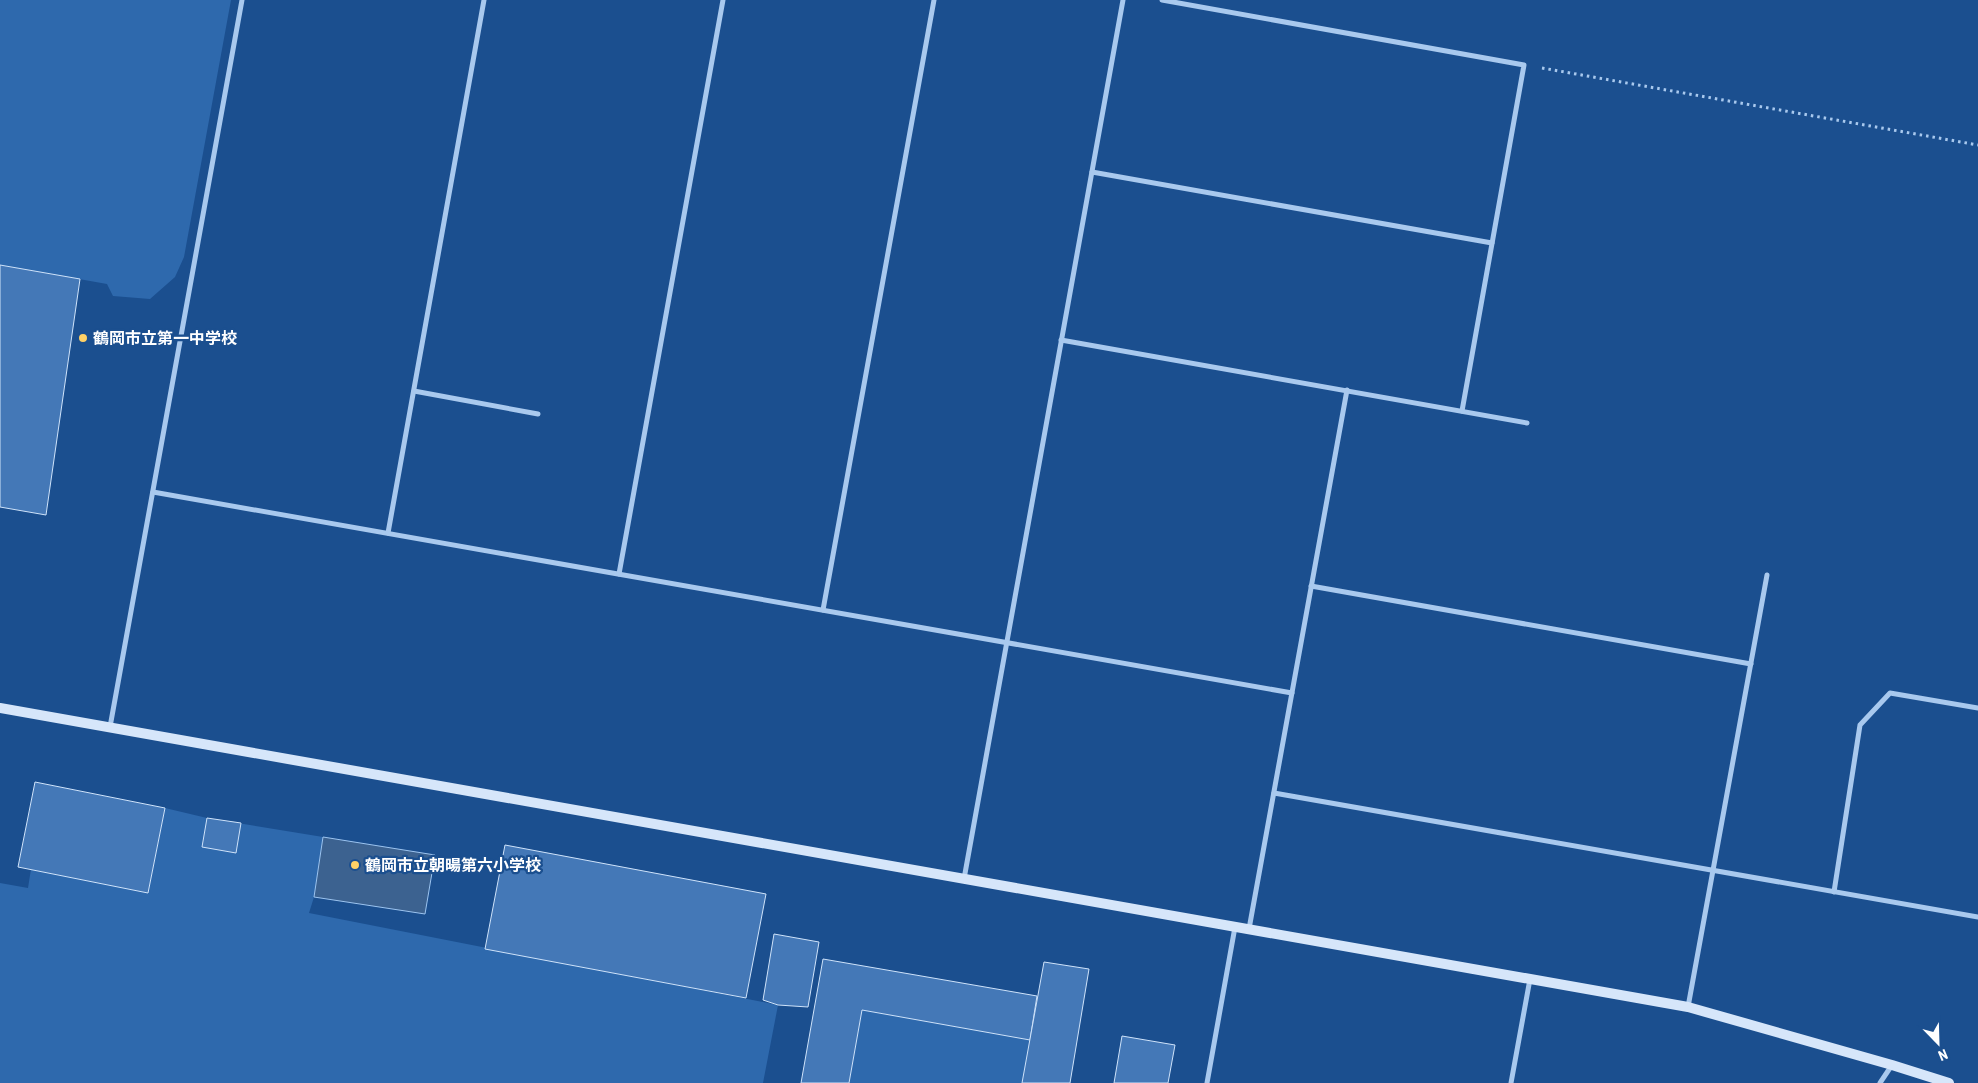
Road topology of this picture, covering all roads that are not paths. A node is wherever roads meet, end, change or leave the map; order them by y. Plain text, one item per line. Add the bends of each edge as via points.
1 (242, 0) edge
2 (484, 0) edge
3 (723, 0) edge
4 (934, 0) edge
5 (1123, 0) edge
6 (1162, 0) edge
7 (1092, 172) junction
8 (1492, 243) junction
9 (1061, 340) junction
10 (1347, 390) junction
11 (414, 391) junction
12 (1462, 411) junction
13 (538, 414) dead end
14 (1527, 423) dead end
15 (153, 492) junction
16 (388, 533) junction
17 (619, 574) junction
18 (1767, 575) dead end
19 (1311, 586) junction
20 (823, 610) junction
21 (1007, 643) junction
22 (1751, 664) junction
23 (1292, 694) junction
24 (0, 708) edge
25 (1978, 708) edge
26 (110, 728) junction
27 (1274, 793) junction
28 (1713, 870) junction
29 (964, 879) junction
30 (1834, 892) junction
31 (1978, 918) edge
32 (1235, 927) junction
33 (1249, 929) junction
34 (1530, 979) junction
35 (1688, 1007) junction
36 (1892, 1065) junction
37 (1207, 1083) edge
38 (1511, 1083) edge
39 (1880, 1083) edge
40 (1949, 1083) edge

1 - 15 street
2 - 11 street
3 - 17 street
4 - 20 street
5 - 7 street
6 - 8 street via 1524,65
7 - 8 street
7 - 9 street
8 - 12 street
9 - 10 street
9 - 21 street
10 - 12 street
10 - 19 street
11 - 13 street
11 - 16 street
12 - 14 street
15 - 16 street
15 - 26 street
16 - 17 street
17 - 20 street
18 - 22 street
19 - 22 street
19 - 23 street
20 - 21 street
21 - 23 street
21 - 29 street
22 - 28 street
23 - 27 street
24 - 26 street
25 - 30 street via 1890,693 1860,725
26 - 29 street
27 - 28 street
27 - 33 street
28 - 30 street
28 - 35 street
29 - 32 street
30 - 31 street
32 - 33 street
32 - 37 street
33 - 34 street
34 - 35 street
34 - 38 street
35 - 36 street
36 - 39 street
36 - 40 street

